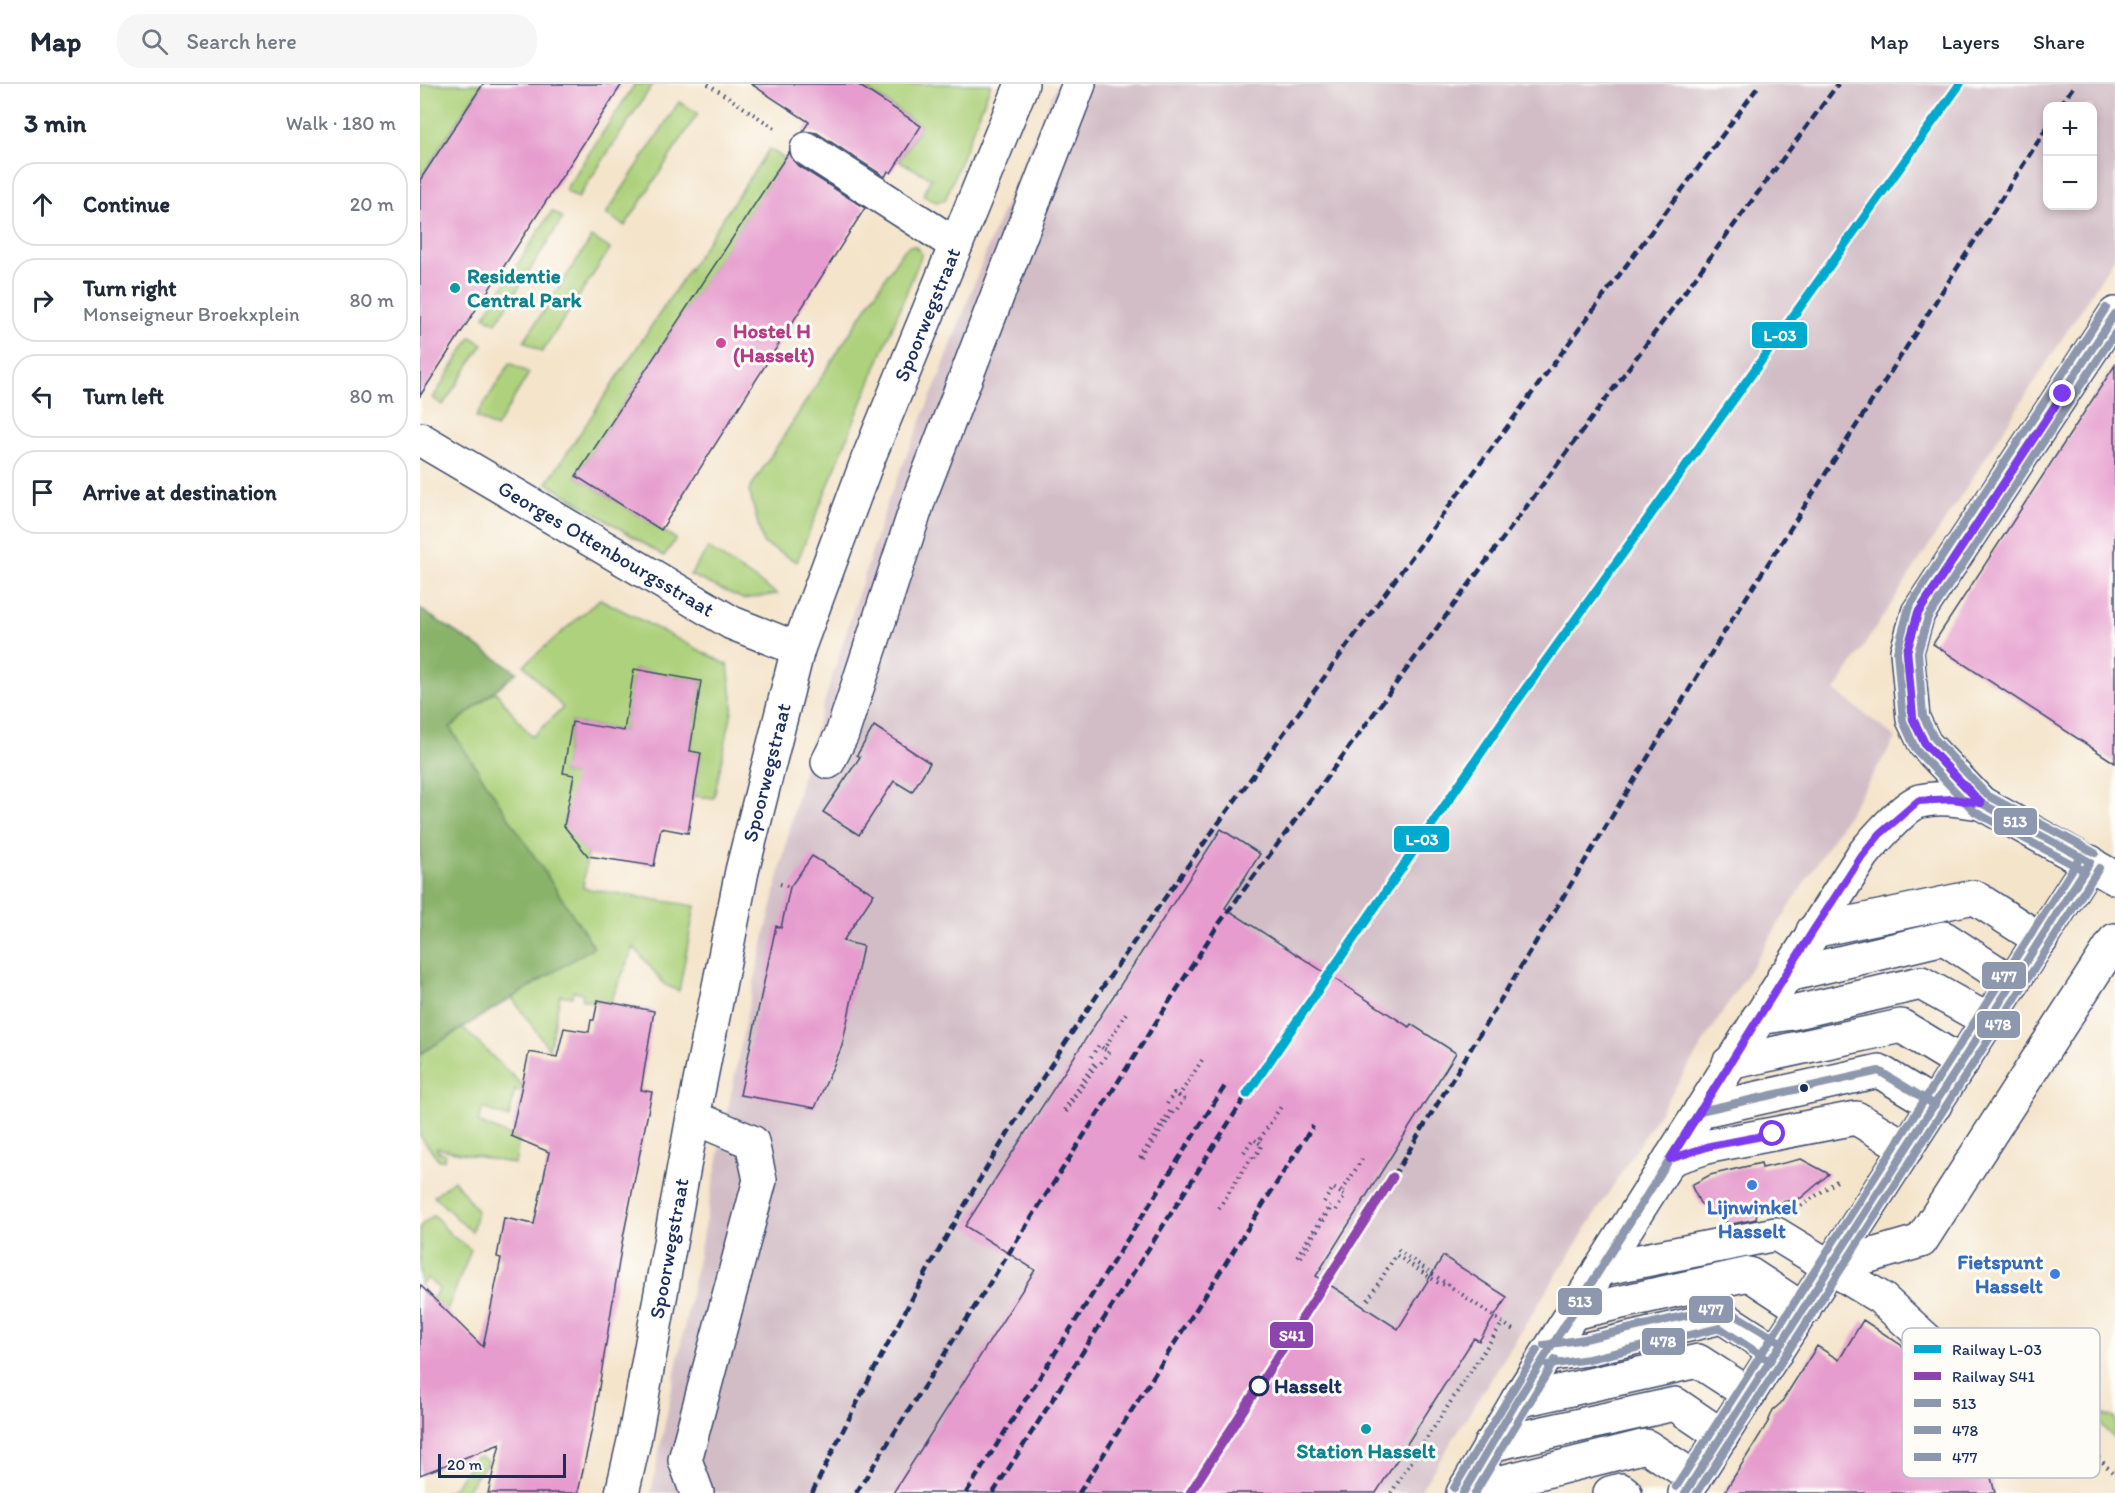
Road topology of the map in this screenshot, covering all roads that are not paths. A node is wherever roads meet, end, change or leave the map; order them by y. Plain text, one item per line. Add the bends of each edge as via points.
1 (1022, 84) edge
2 (1079, 84) edge
3 (807, 149) road end
4 (956, 245) junction
5 (2115, 314) edge
6 (420, 439) edge
7 (798, 649) junction
8 (828, 762) dead end
9 (1981, 803) junction
10 (2103, 870) edge
11 (1813, 931) junction
12 (2041, 940) junction
13 (2115, 940) edge
14 (1784, 975) junction
15 (2013, 983) junction
16 (1758, 1018) junction
17 (1989, 1021) junction
18 (1729, 1063) junction
19 (1962, 1063) junction
20 (1935, 1106) junction
21 (1700, 1111) junction
22 (693, 1117) junction
23 (1907, 1148) junction
24 (1670, 1159) junction
25 (1831, 1267) junction
26 (1600, 1269) junction
27 (1804, 1310) junction
28 (1572, 1313) junction
29 (1914, 1328) edge
30 (1776, 1352) junction
31 (1546, 1355) junction
32 (1749, 1394) junction
33 (1517, 1401) junction
34 (1722, 1436) junction
35 (1490, 1445) junction
36 (1690, 1486) edge
37 (1465, 1489) edge
38 (622, 1493) edge
39 (697, 1493) edge
40 (1610, 1493) edge
41 (1625, 1493) edge

1 - 4 street, Spoorwegstraat
2 - 8 street via 920,496 842,734
3 - 4 street
4 - 7 street, Spoorwegstraat via 868,459
5 - 9 street via 1918,613 1907,651 1913,719 1925,744
6 - 7 street, Georges Ottenbourgsstraat via 732,623
7 - 22 street, Spoorwegstraat via 742,871
9 - 10 street
9 - 11 street via 1952,799 1918,801 1880,834 1862,856
10 - 12 street
11 - 12 street via 1974,897
11 - 14 street
12 - 15 street
13 - 25 street via 1921,1241
14 - 15 street via 1944,939
14 - 16 street
15 - 17 street
16 - 17 street via 1921,983
16 - 18 street
17 - 19 street
18 - 19 street via 1901,1026
18 - 21 street
19 - 20 street
20 - 21 street via 1879,1071
20 - 23 street
21 - 24 street
22 - 38 street, Spoorwegstraat
22 - 39 street via 752,1142 760,1180 685,1460
23 - 24 street via 1856,1118 1710,1146
23 - 25 street
24 - 26 street
25 - 26 street via 1776,1234
25 - 27 street
25 - 29 street via 1881,1298
26 - 28 street
27 - 28 street via 1749,1274
27 - 30 street
28 - 31 street
30 - 31 street via 1722,1317
30 - 32 street
31 - 33 street
32 - 33 street via 1698,1361
32 - 34 street
33 - 35 street
34 - 35 street via 1675,1404
34 - 36 street
35 - 37 street
36 - 37 street via 1646,1446
40 - 41 street

